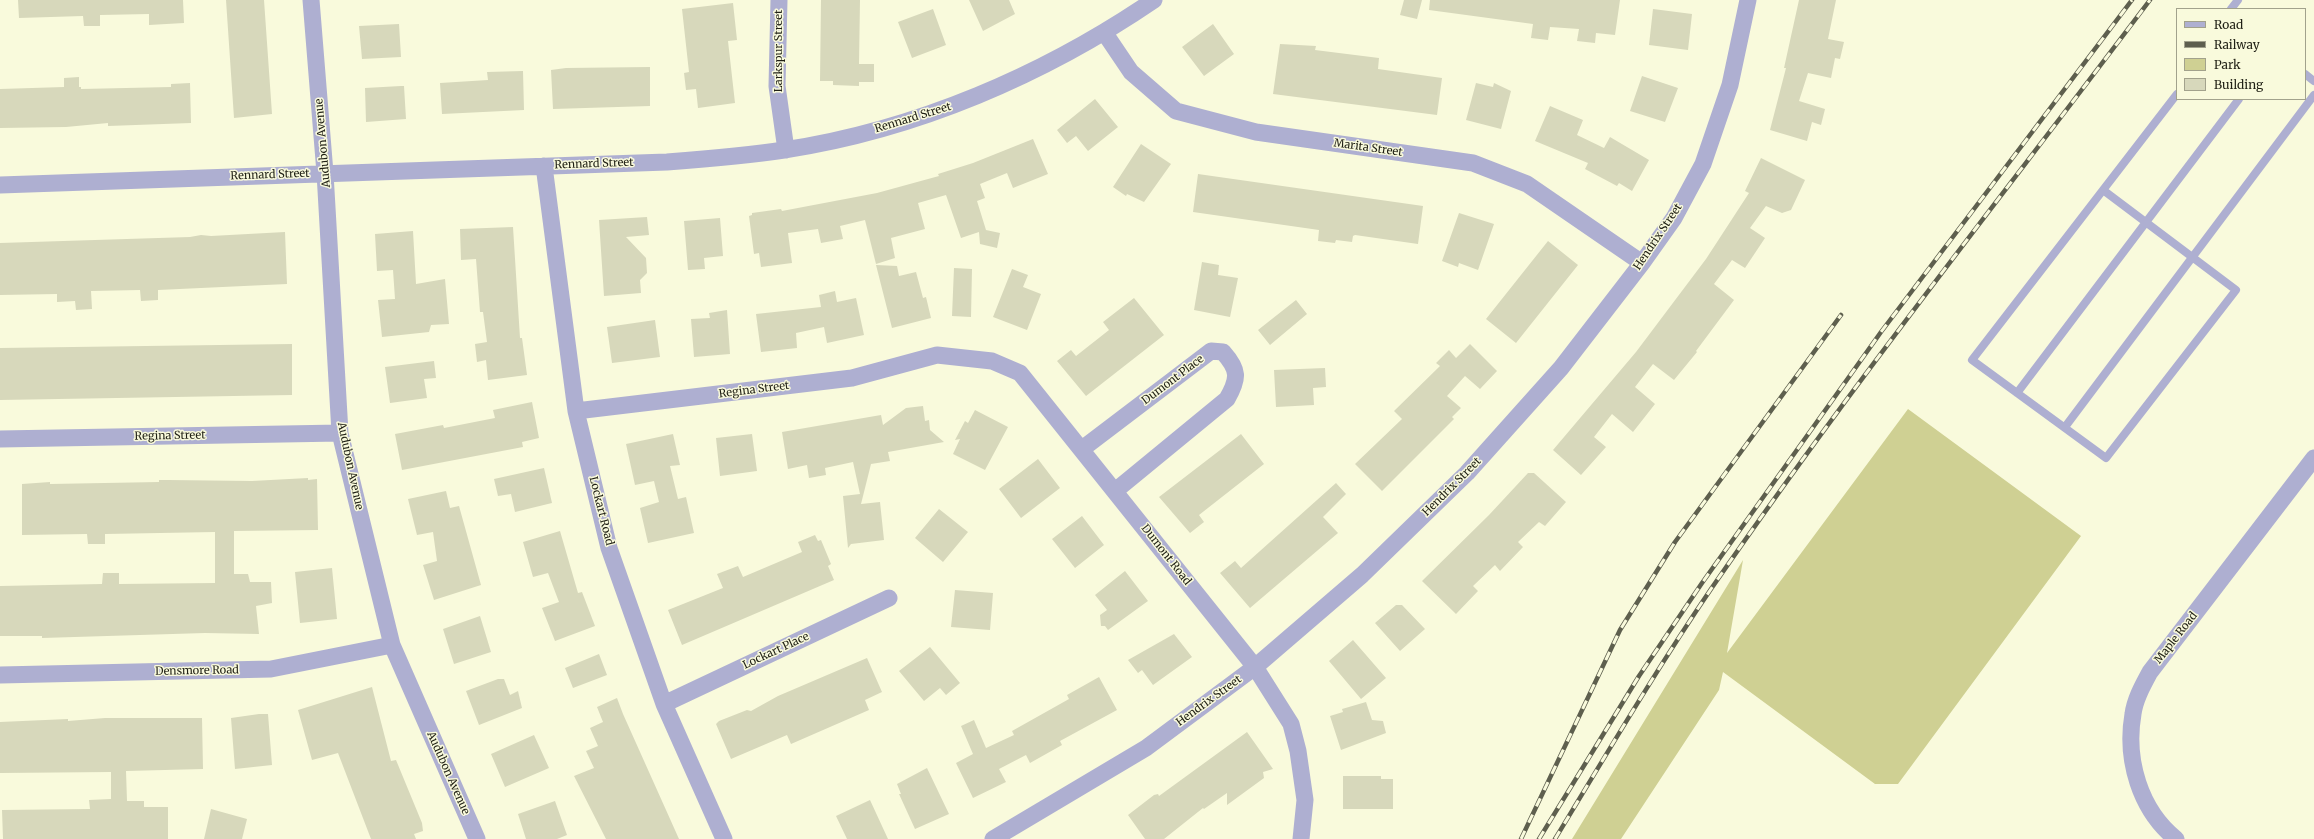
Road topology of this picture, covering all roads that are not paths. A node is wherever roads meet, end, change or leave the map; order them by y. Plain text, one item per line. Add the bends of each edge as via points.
1 (311, 0) edge
2 (779, 0) edge
3 (1154, 0) edge
4 (1748, 0) edge
5 (2238, 0) edge
6 (2232, 8) edge
7 (1104, 32) junction
8 (2176, 95) edge
9 (2314, 95) edge
10 (2238, 100) edge
11 (786, 150) junction
12 (544, 166) junction
13 (325, 173) junction
14 (0, 186) edge
15 (2103, 190) junction
16 (2146, 222) junction
17 (2192, 257) junction
18 (1642, 263) junction
19 (930, 357) joint
20 (2017, 393) junction
21 (576, 411) junction
22 (2065, 428) junction
23 (340, 433) junction
24 (0, 439) edge
25 (1082, 449) junction
26 (2314, 458) edge
27 (1115, 491) junction
28 (889, 598) dead end
29 (392, 645) junction
30 (1255, 667) junction
31 (0, 676) edge
32 (664, 704) junction
33 (1012, 834) edge
34 (476, 839) edge
35 (724, 839) edge
36 (993, 839) edge
37 (1302, 839) edge
38 (2176, 839) edge

1 - 13 street, Audubon Avenue
2 - 11 street, Larkspur Street via 777,86
3 - 7 street, Rennard Street
4 - 18 street, Hendrix Street via 1730,85 1704,164 1674,218
5 - 6 lane
7 - 11 street, Rennard Street via 1028,73 976,97 887,127
7 - 18 street, Marita Street via 1131,72 1176,111 1256,132 1473,163 1527,184
8 - 15 lane
9 - 17 lane
10 - 16 lane
11 - 12 street, Rennard Street via 738,157 666,162
12 - 13 street, Rennard Street
12 - 21 street, Lockart Road
13 - 14 street, Rennard Street
13 - 23 street, Audubon Avenue
15 - 16 lane
15 - 20 lane via 1972,360
16 - 17 lane
16 - 20 lane
17 - 22 lane
17 - 22 lane via 2236,290 2106,458
18 - 30 street, Hendrix Street via 1561,368 1467,473 1362,575
19 - 21 street, Regina Street via 852,378
19 - 25 street, Dumont Road via 992,361 1020,373
20 - 22 lane
21 - 32 street, Lockart Road via 609,548
23 - 24 street, Regina Street
23 - 29 street, Audubon Avenue
25 - 27 street, Dumont Road
25 - 27 street, Dumont Place via 1211,351 1223,352 1235,365 1236,383 1227,398
26 - 38 street, Maple Road via 2150,672 2139,693 2133,714 2134,770 2141,793 2152,813
27 - 30 street, Dumont Road
28 - 32 street, Lockart Place
29 - 31 street, Densmore Road via 271,669
29 - 34 street, Audubon Avenue
30 - 33 street, Hendrix Street via 1146,748
30 - 37 street, Dumont Road via 1291,724 1305,800
32 - 35 street, Lockart Road
33 - 36 street, Hendrix Street

